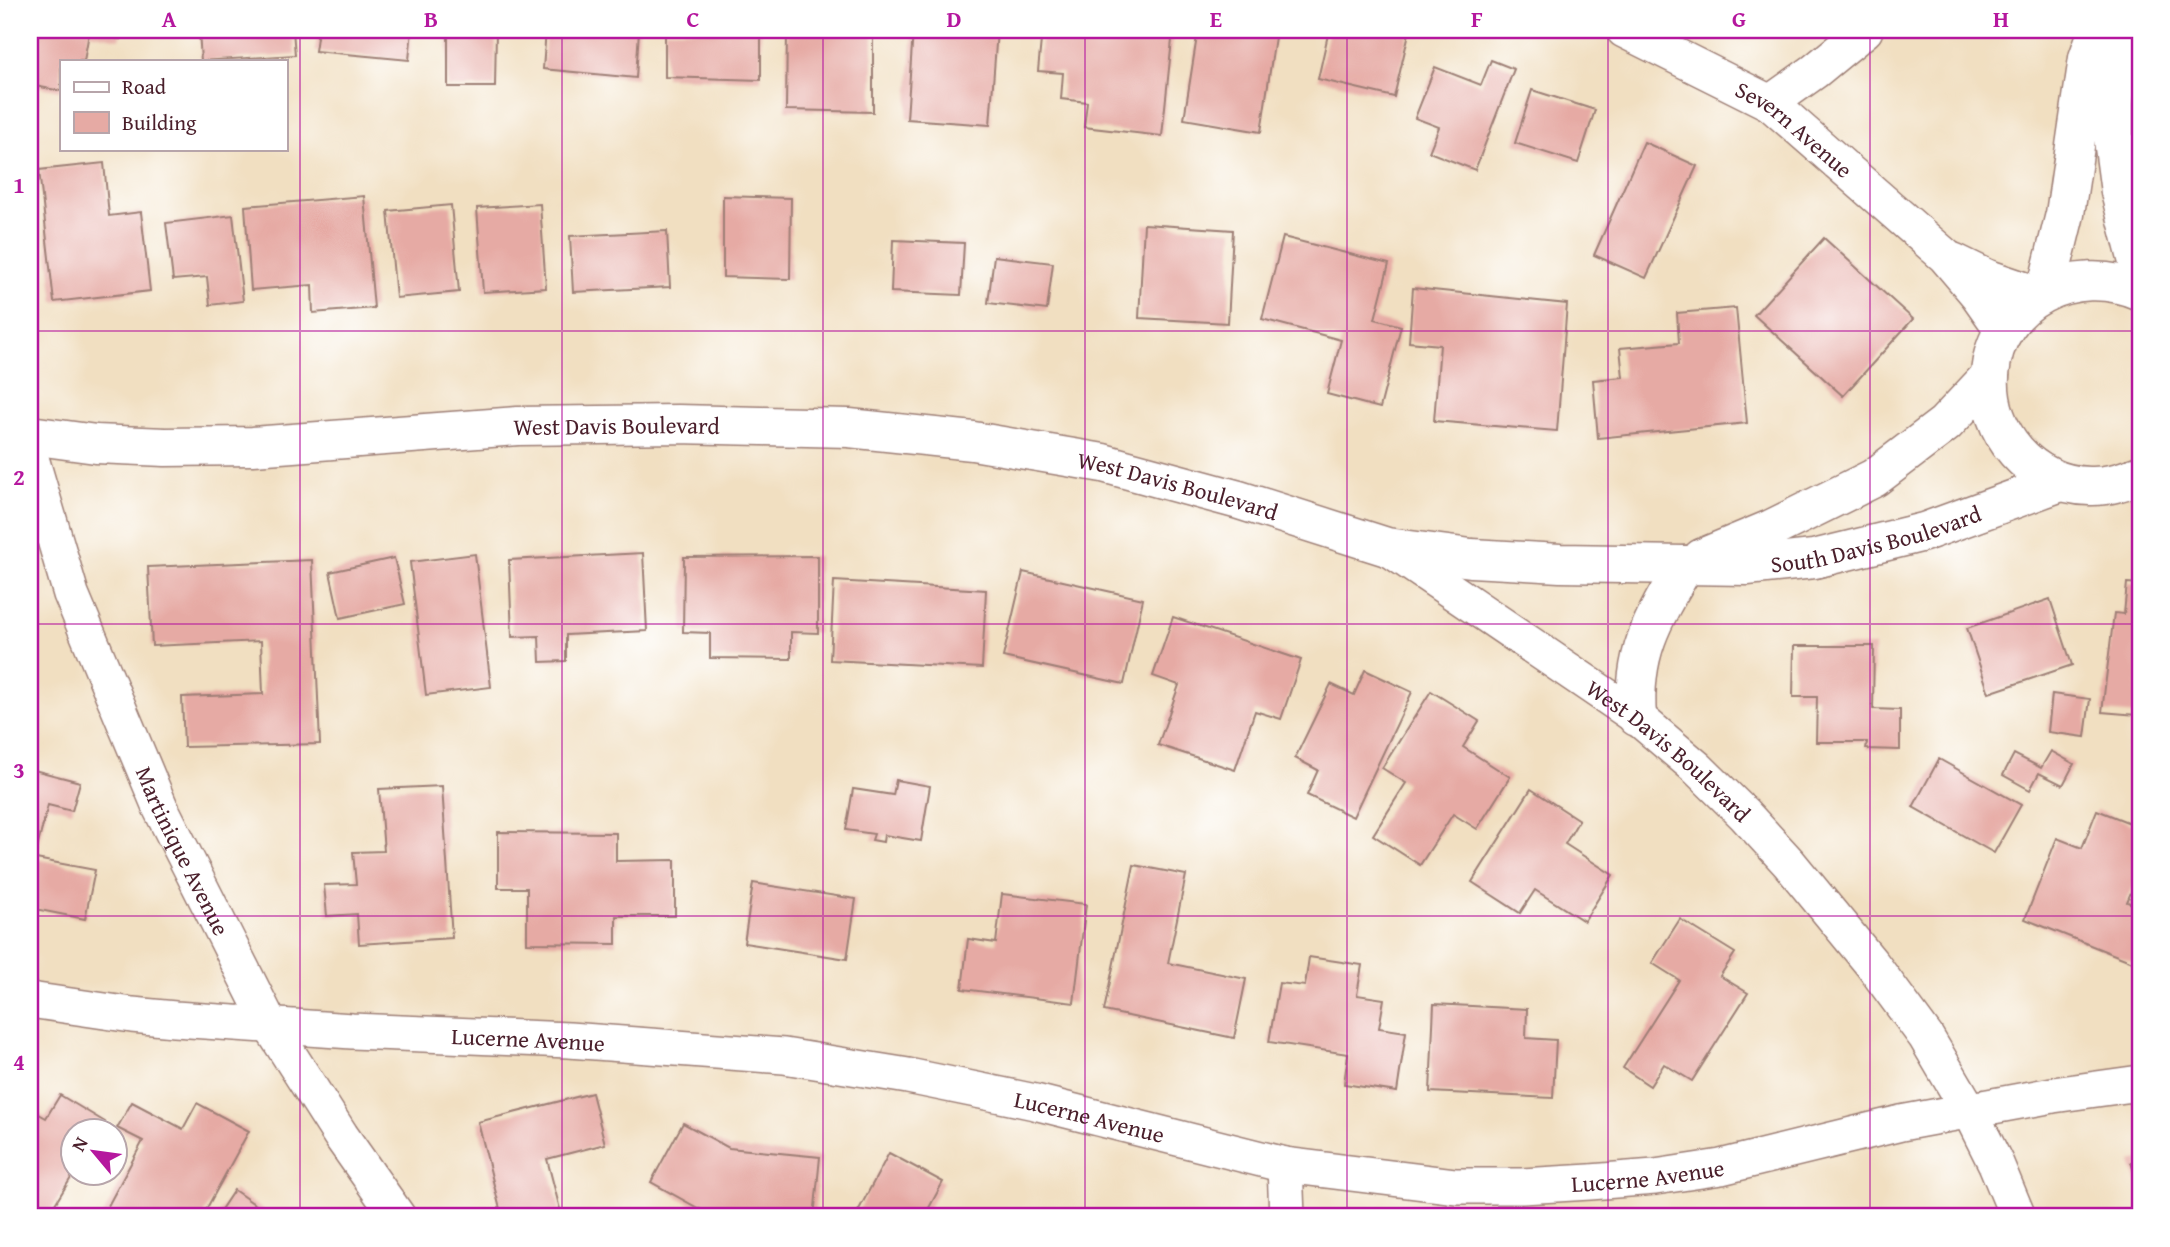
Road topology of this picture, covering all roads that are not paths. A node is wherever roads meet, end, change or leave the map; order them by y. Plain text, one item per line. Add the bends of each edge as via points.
1 (1624, 30) edge
2 (1865, 30) edge
3 (2098, 30) edge
4 (2118, 30) edge
5 (1770, 103) junction
6 (1945, 256) junction
7 (2140, 270) edge
8 (2140, 291) edge
9 (2043, 293) junction
10 (2004, 332) junction
11 (1990, 376) junction
12 (30, 435) edge
13 (30, 455) edge
14 (2140, 475) edge
15 (2061, 482) junction
16 (1387, 547) junction
17 (1685, 565) junction
18 (1637, 717) junction
19 (30, 1000) edge
20 (270, 1025) junction
21 (2140, 1083) edge
22 (1969, 1110) junction
23 (1285, 1165) junction
24 (398, 1217) edge
25 (1287, 1217) edge
26 (2018, 1217) edge

1 - 5 street, Severn Avenue
2 - 5 street
3 - 9 street via 2088,58 2065,214
4 - 7 street via 2121,45 2114,147
5 - 6 street, Severn Avenue
6 - 9 street, Severn Avenue via 1987,277
6 - 10 street, Severn Avenue
8 - 9 street via 2087,280
9 - 10 street via 2020,311
10 - 11 street
11 - 15 street via 1994,411 2007,442 2031,466
11 - 17 street, South Davis Boulevard via 1945,424 1874,478
12 - 16 street, West Davis Boulevard via 165,447 253,446 518,426 849,428 974,441 1103,463
13 - 20 street, Martinique Avenue via 71,594 160,807
14 - 15 street via 2116,484
15 - 17 street, South Davis Boulevard via 1924,532 1814,559 1747,566
16 - 17 street, South Davis Boulevard via 1497,559
16 - 18 street, West Davis Boulevard
17 - 18 street via 1643,644 1637,668
18 - 22 street, West Davis Boulevard via 1698,768 1789,863 1926,1037
19 - 20 street, Lucerne Avenue via 132,1015
20 - 23 street, Lucerne Avenue via 784,1056 1035,1102
20 - 24 street, Martinique Avenue
21 - 22 street, Lucerne Avenue
22 - 23 street, Lucerne Avenue via 1721,1167 1654,1177 1457,1186
22 - 26 street, West Davis Boulevard
23 - 25 street

